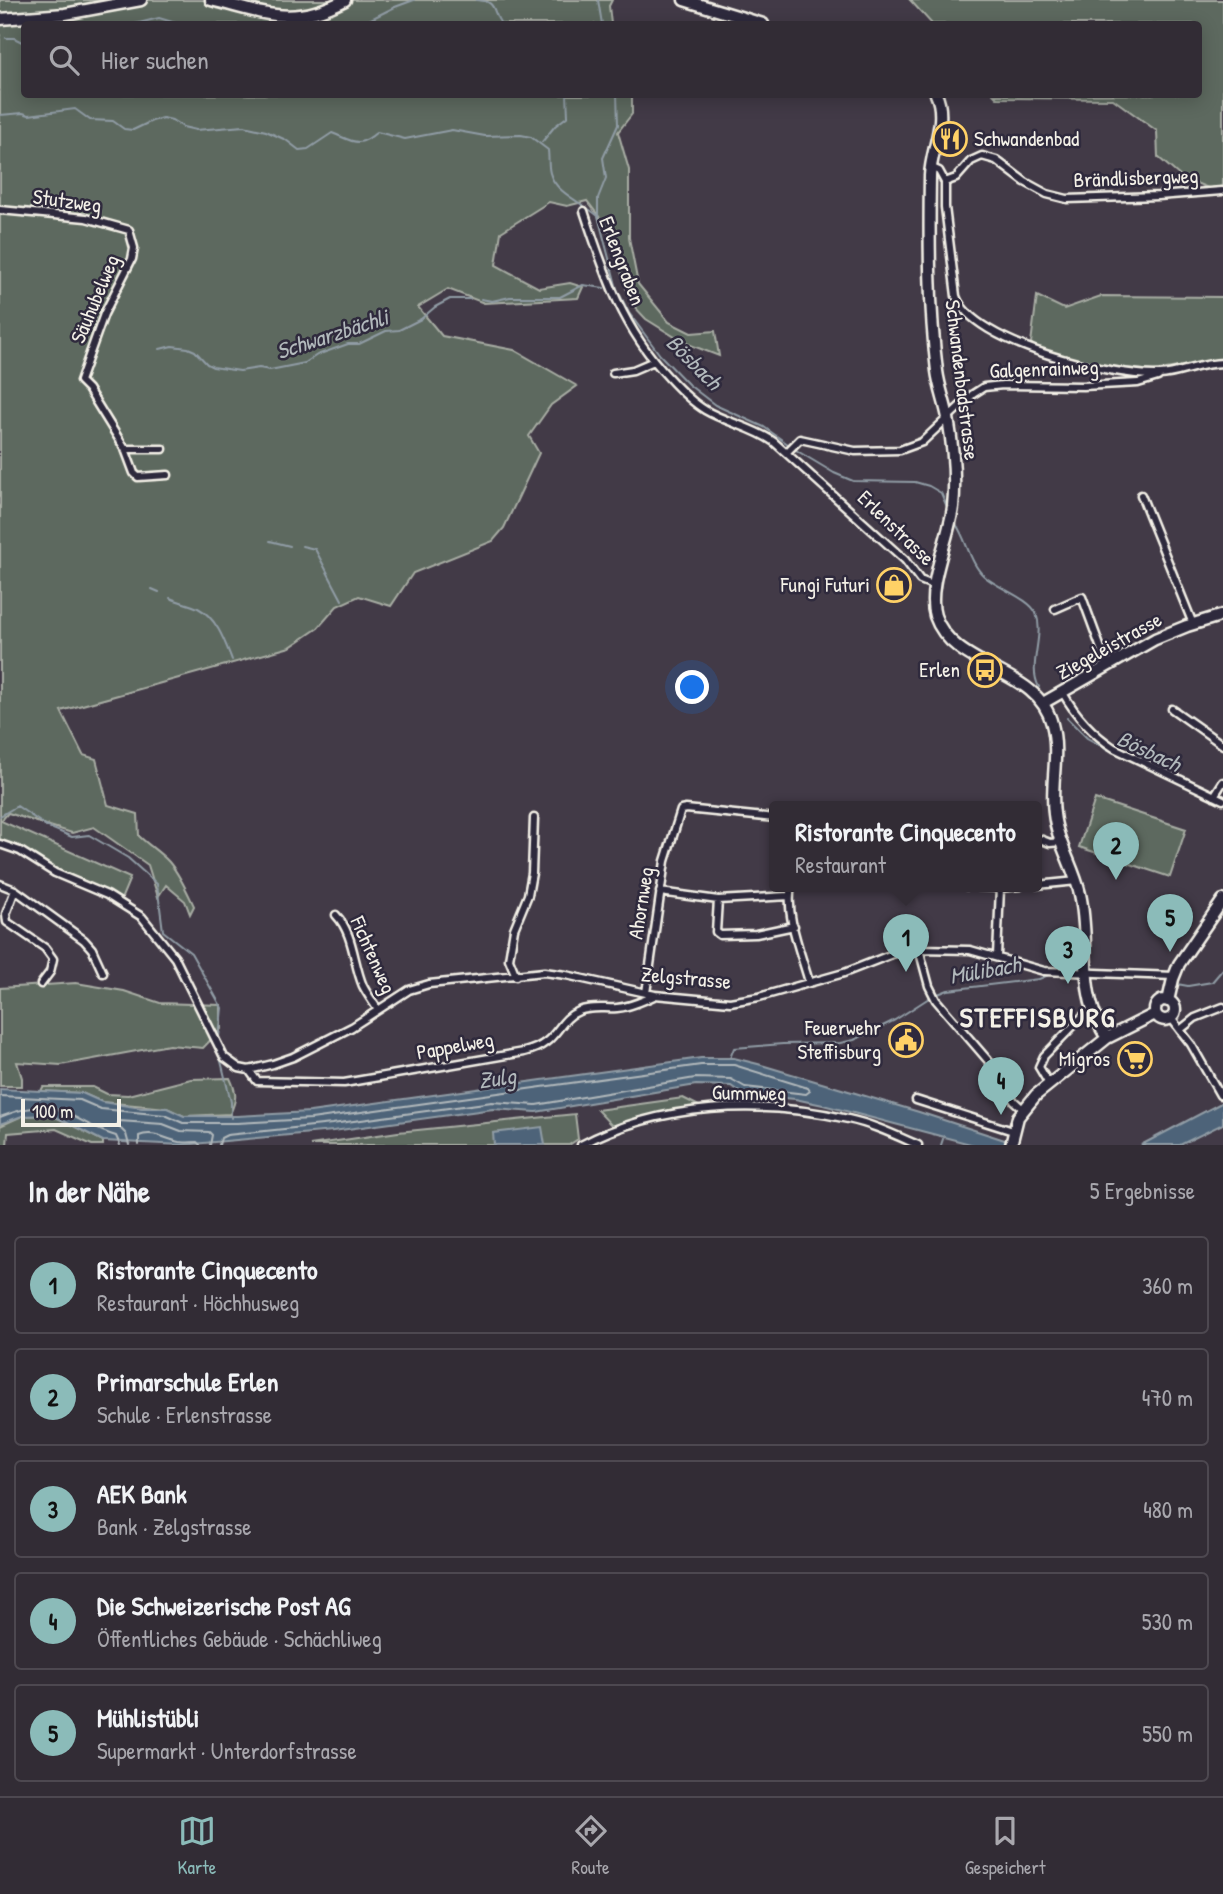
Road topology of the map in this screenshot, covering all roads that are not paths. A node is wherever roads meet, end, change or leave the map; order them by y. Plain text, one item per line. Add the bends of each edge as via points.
1 (141, 0) edge
2 (211, 0) edge
3 (345, 0) edge
4 (684, 0) edge
5 (0, 19) edge
6 (753, 21) edge
7 (937, 98) edge
8 (930, 167) junction
9 (945, 183) junction
10 (1222, 191) edge
11 (0, 210) edge
12 (584, 211) dead end
13 (130, 230) joint
14 (654, 361) junction
15 (1223, 363) edge
16 (613, 373) dead end
17 (1163, 375) junction
18 (948, 417) junction
19 (790, 448) junction
20 (125, 449) junction
21 (163, 449) dead end
22 (168, 475) dead end
23 (1141, 495) dead end
24 (935, 586) junction
25 (1055, 609) dead end
26 (1223, 615) edge
27 (1194, 624) junction
28 (1107, 665) junction
29 (1063, 693) junction
30 (1043, 703) junction
31 (1172, 709) dead end
32 (1223, 744) edge
33 (1223, 782) edge
34 (1214, 796) junction
35 (1223, 800) edge
36 (769, 817) edge
37 (534, 818) dead end
38 (1042, 840) edge
39 (1061, 842) junction
40 (0, 844) edge
41 (1077, 881) junction
42 (0, 884) edge
43 (1042, 884) edge
44 (15, 890) junction
45 (660, 892) junction
46 (790, 892) edge
47 (1000, 892) edge
48 (789, 896) junction
49 (718, 900) junction
50 (1223, 900) edge
51 (336, 915) dead end
52 (4, 923) edge
53 (794, 926) junction
54 (919, 949) junction
55 (997, 956) junction
56 (1085, 972) junction
57 (103, 973) dead end
58 (516, 976) junction
59 (1174, 976) junction
60 (809, 982) junction
61 (41, 984) dead end
62 (646, 993) junction
63 (655, 995) junction
64 (1168, 1001) junction
65 (1223, 1007) edge
66 (378, 1010) junction
67 (1093, 1011) junction
68 (1155, 1014) junction
69 (1171, 1018) junction
70 (1180, 1030) junction
71 (1107, 1038) junction
72 (249, 1070) junction
73 (1049, 1084) junction
74 (1220, 1095) dead end
75 (916, 1100) dead end
76 (1023, 1109) junction
77 (1012, 1137) edge
78 (581, 1145) edge
79 (918, 1145) edge

1 - 5 street via 65,14
2 - 3 street via 280,17 306,15
4 - 6 street
7 - 8 street, Schwandenbadstrasse via 941,115
8 - 9 street via 939,171
8 - 18 street, Schwandenbadstrasse via 932,316 937,374
9 - 10 street, Brändlisbergweg via 982,156 996,160 1047,194 1067,199
9 - 17 street via 954,288 966,314 1039,353 1130,374
11 - 13 street, Stutzweg via 86,218
12 - 14 street, Erlengraben via 619,307
13 - 20 street, Säuhubelweg via 132,259 104,314 80,381
14 - 16 street
14 - 19 street, Erlengraben via 696,404
15 - 17 street, Galgenrainweg
17 - 18 street, Galgenrainweg via 1138,383 992,386 973,394
18 - 19 street, Galgenrainweg via 922,442 900,450 855,451 803,439
18 - 24 street, Schwandenbadstrasse via 954,494
19 - 24 street, Erlenstrasse via 920,580
20 - 21 street
20 - 22 street via 138,477
23 - 27 street, Ziegeleistrasse
24 - 30 street, Erlenstrasse via 936,617 950,640 1023,685
25 - 28 street via 1083,597
26 - 27 street, Ziegeleistrasse
27 - 28 street, Ziegeleistrasse
28 - 29 street, Ziegeleistrasse
29 - 30 street, Ziegeleistrasse
29 - 34 street via 1080,720 1101,740
30 - 39 street via 1055,741 1053,806
31 - 32 street
33 - 34 street
34 - 35 street
36 - 45 street, Ahornweg via 681,810
37 - 58 street via 532,873 509,959
38 - 39 street
39 - 41 street
40 - 72 street via 20,850 142,917 175,958 224,1057
41 - 43 street
41 - 56 street
42 - 44 street
44 - 52 street
44 - 57 street via 83,940
45 - 49 street
45 - 62 street, Ahornweg
46 - 48 street
47 - 55 street
48 - 49 street
48 - 53 street
49 - 53 street via 716,932 720,935
50 - 59 street
51 - 66 street, Fichtenweg via 349,934 364,987
52 - 61 street via 45,947 52,957 51,969
53 - 60 street
54 - 55 street, Zelgstrasse
54 - 60 street, Zelgstrasse
54 - 76 street via 936,1000
55 - 56 street, Zelgstrasse via 1039,970
56 - 59 street, Zelgstrasse
56 - 67 street
58 - 62 street, Zelgstrasse via 544,972
58 - 66 street, Zelgstrasse via 429,984 409,990
59 - 64 street
60 - 63 street, Zelgstrasse via 730,1002
62 - 63 street, Zelgstrasse
63 - 72 street, Pappelweg via 633,1005 579,1011 568,1017 551,1040 524,1052 344,1083 257,1081
64 - 68 street via 1157,1003
64 - 69 street via 1175,1009
65 - 70 street via 1195,1018
66 - 72 street, Zelgstrasse via 293,1057
67 - 71 street
67 - 73 street via 1084,1014 1044,1056 1039,1067
68 - 69 street via 1162,1020
68 - 71 street
69 - 70 street
70 - 74 street
71 - 73 street
73 - 76 street
75 - 77 street
76 - 77 street
78 - 79 street, Gummweg via 599,1135 682,1112 779,1109 838,1117

